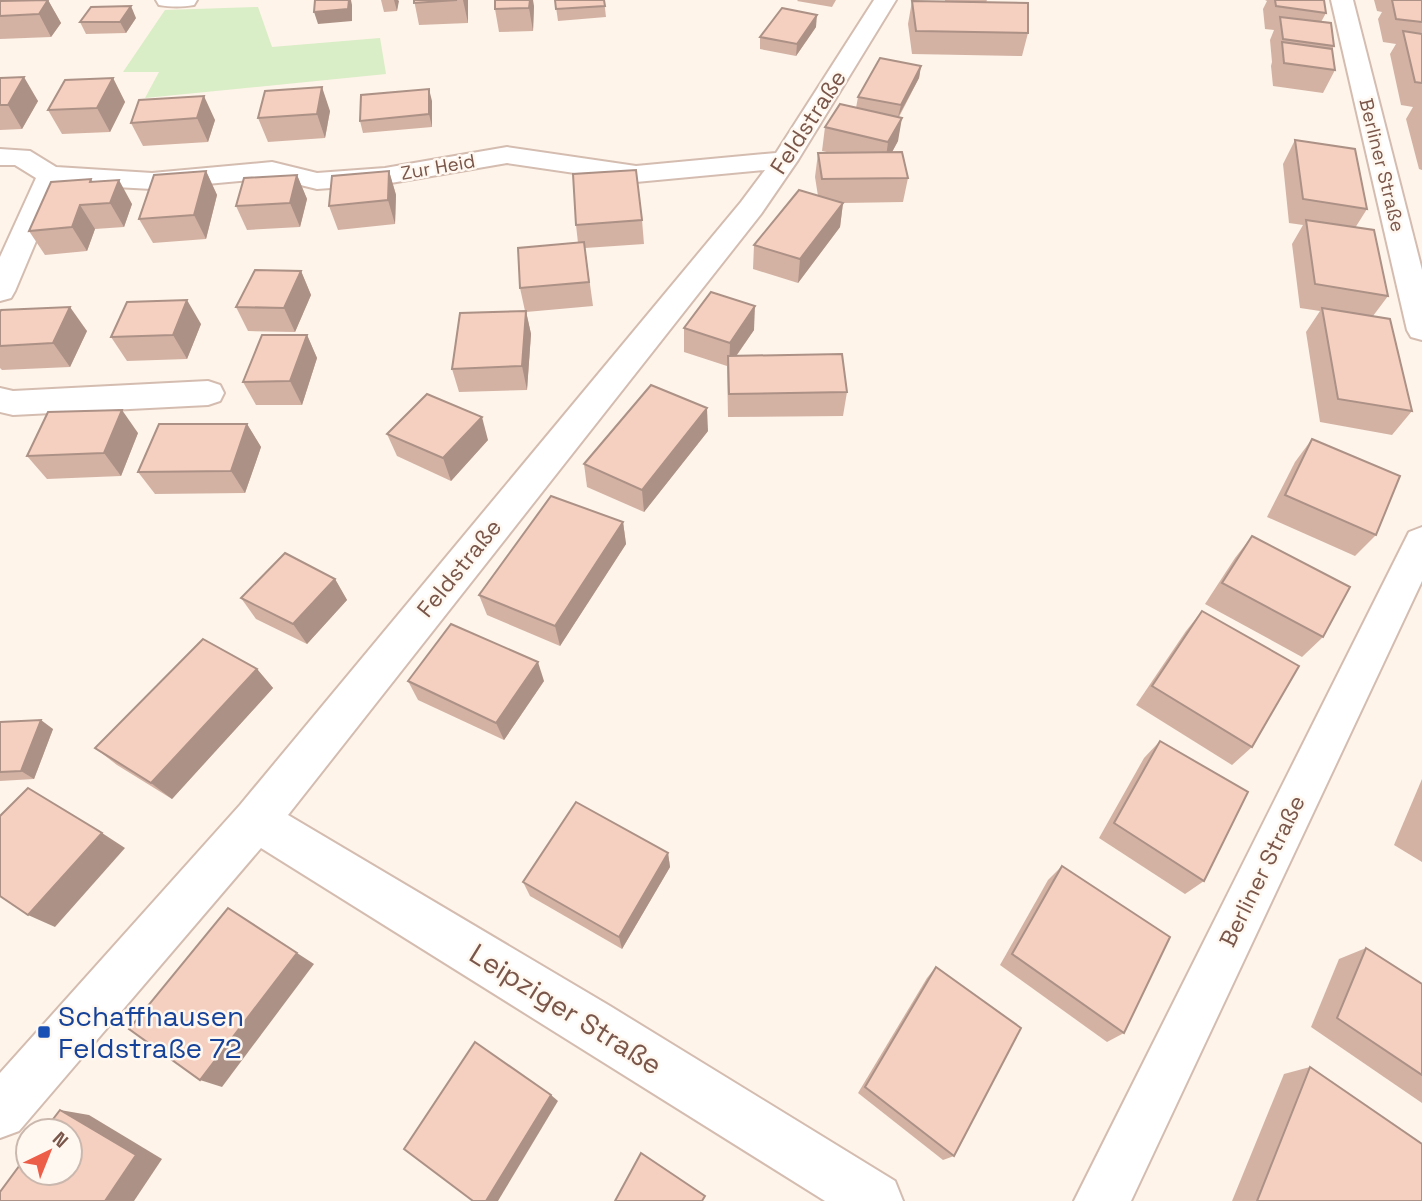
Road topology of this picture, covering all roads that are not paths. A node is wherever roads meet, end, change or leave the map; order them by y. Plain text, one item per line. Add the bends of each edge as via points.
1 (167, 0) edge
2 (186, 0) edge
3 (885, 0) edge
4 (1342, 0) edge
5 (0, 157) edge
6 (785, 160) junction
7 (50, 175) junction
8 (0, 291) edge
9 (1422, 330) edge
10 (208, 393) dead end
11 (0, 400) edge
12 (1422, 542) edge
13 (256, 820) junction
14 (0, 1112) edge
15 (875, 1201) edge
16 (1102, 1201) edge

1 - 2 street
3 - 6 street, Feldstraße
4 - 9 street, Berliner Straße
5 - 7 street, Zur Heid via 21,156
6 - 7 street, Zur Heid via 636,174 507,155 385,176 317,181 272,170 152,181
6 - 13 street, Feldstraße
7 - 8 street
10 - 11 street
12 - 16 street, Berliner Straße
13 - 14 street, Feldstraße
13 - 15 street, Leipziger Straße

